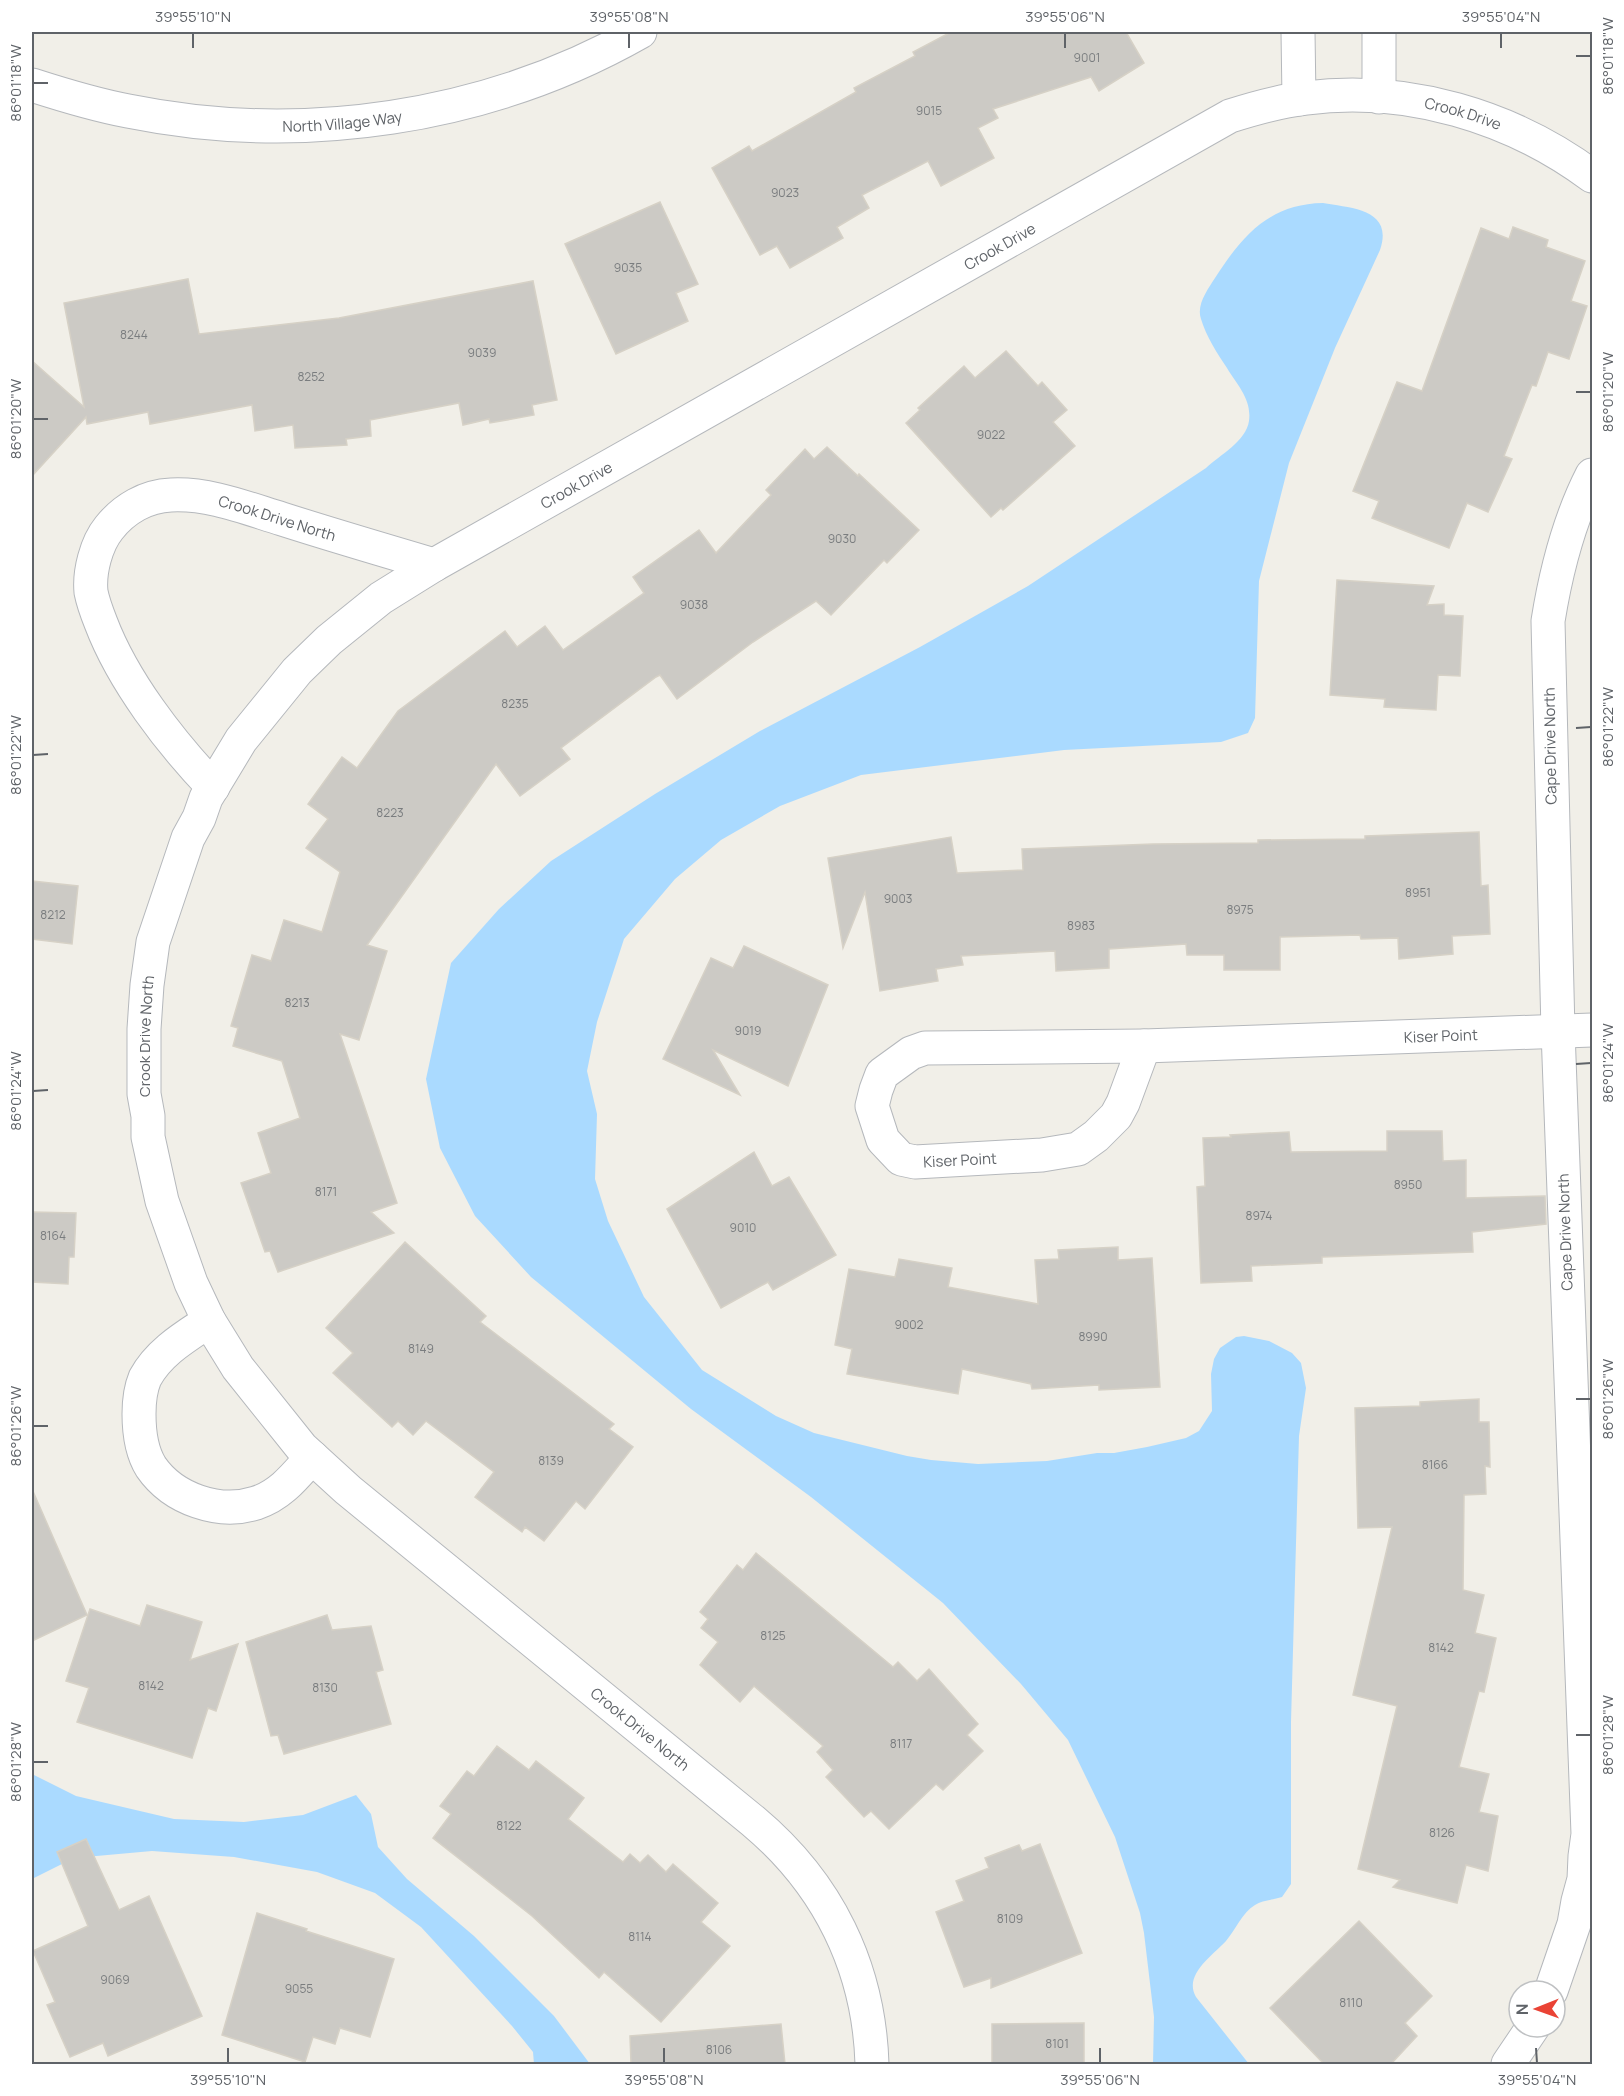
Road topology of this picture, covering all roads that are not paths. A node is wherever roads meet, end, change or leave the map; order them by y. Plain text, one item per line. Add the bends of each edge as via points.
1 (640, 32) edge
2 (1298, 32) edge
3 (1379, 32) edge
4 (32, 85) edge
5 (1379, 97) junction
6 (1299, 99) junction
7 (1593, 176) edge
8 (1593, 474) edge
9 (434, 565) junction
10 (213, 787) junction
11 (1593, 1030) edge
12 (1558, 1031) junction
13 (1144, 1046) junction
14 (209, 1321) junction
15 (312, 1457) junction
16 (1586, 1631) edge
17 (1555, 1979) edge
18 (1525, 2039) edge
19 (872, 2064) edge
20 (1509, 2064) edge

1 - 4 street, North Village Way via 586,60 495,94 410,114 325,125 240,125 173,119 109,107
2 - 6 street
3 - 5 street
5 - 6 street, Crook Drive
5 - 7 street, Crook Drive via 1436,104 1477,116 1541,143
6 - 9 street, Crook Drive via 1262,106 1220,121
8 - 12 street, Cape Drive North via 1555,578 1548,621
9 - 10 street, Crook Drive North via 363,611 297,671 241,740
9 - 10 street, Crook Drive North via 214,499 158,496 119,516 105,532 91,572 91,594 98,615 120,663 148,709
10 - 14 street, Crook Drive North via 188,838 153,942 144,1029 144,1094 152,1159 184,1264
11 - 12 street, Kiser Point
12 - 13 street, Kiser Point
12 - 16 street, Cape Drive North
13 - 13 street, Kiser Point via 925,1048 882,1074 872,1107 876,1124 894,1153 915,1162 1042,1155 1078,1149 1116,1116
14 - 15 street, Crook Drive North via 238,1368
14 - 15 street via 174,1344 146,1377 139,1397 139,1435 150,1465 182,1495 203,1503 235,1507 256,1503 284,1488
15 - 19 street, Crook Drive North via 785,1851 814,1885 846,1941 861,1982
16 - 17 street, Cape Drive North via 1588,1834 1574,1924
18 - 20 street

